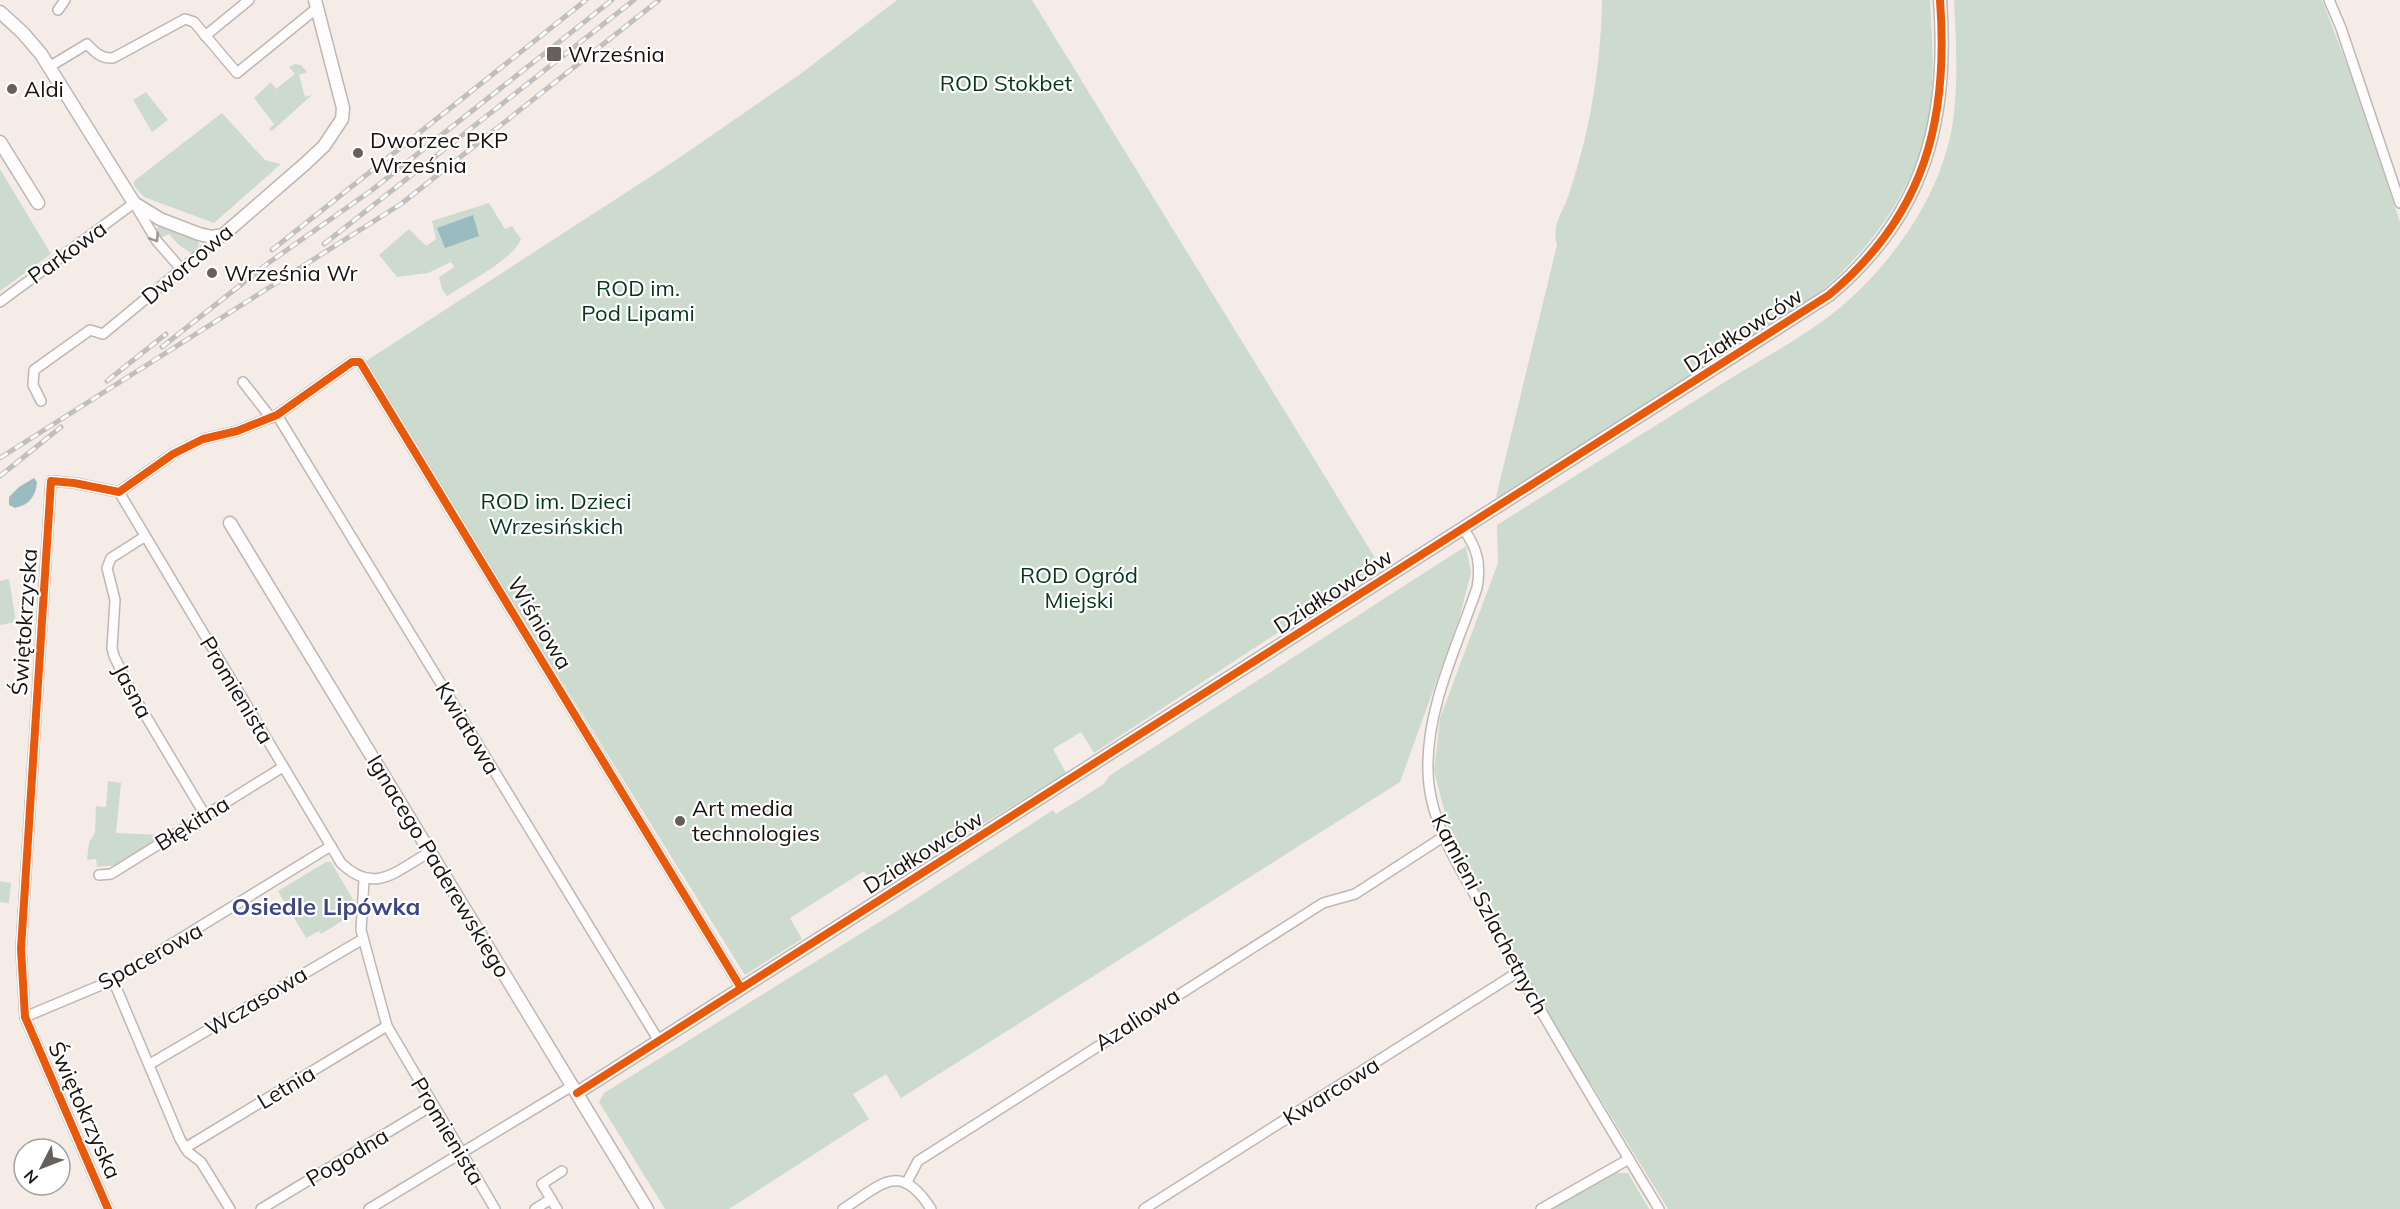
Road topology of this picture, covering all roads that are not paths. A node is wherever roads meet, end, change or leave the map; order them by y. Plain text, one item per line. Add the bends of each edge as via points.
1 (65, 0) edge
2 (249, 0) edge
3 (1940, 0) edge
4 (2329, 0) edge
5 (316, 4) edge
6 (58, 10) dead end
7 (0, 12) edge
8 (206, 36) junction
9 (49, 67) junction
10 (0, 142) edge
11 (38, 203) dead end
12 (134, 203) junction
13 (2400, 203) edge
14 (223, 235) junction
15 (182, 270) junction
16 (0, 302) edge
17 (243, 382) dead end
18 (41, 400) dead end
19 (274, 417) junction
20 (119, 492) junction
21 (230, 523) dead end
22 (1464, 530) junction
23 (144, 537) junction
24 (283, 767) junction
25 (205, 815) junction
26 (1443, 837) junction
27 (331, 846) junction
28 (430, 852) junction
29 (99, 875) dead end
30 (364, 880) junction
31 (363, 939) junction
32 (1518, 972) junction
33 (113, 980) junction
34 (741, 988) junction
35 (25, 1017) junction
36 (387, 1026) junction
37 (659, 1041) junction
38 (150, 1064) junction
39 (575, 1090) junction
40 (433, 1105) junction
41 (185, 1148) junction
42 (461, 1153) junction
43 (1629, 1159) junction
44 (562, 1171) dead end
45 (907, 1182) junction
46 (551, 1200) junction
47 (1158, 1200) junction
48 (108, 1209) edge
49 (230, 1209) edge
50 (261, 1209) edge
51 (369, 1209) edge
52 (495, 1209) edge
53 (535, 1209) edge
54 (557, 1209) edge
55 (647, 1209) edge
56 (843, 1209) edge
57 (932, 1209) edge
58 (1144, 1209) edge
59 (1164, 1209) edge
60 (1541, 1209) edge
61 (1659, 1209) edge

1 - 6 street
2 - 8 street
3 - 22 street, Działkowców via 1943,69 1933,139 1902,210 1865,261 1816,305
4 - 13 street
5 - 8 street via 237,73
5 - 14 street, Dworcowa via 343,108 339,127 324,146
7 - 9 street via 30,40
8 - 9 street via 185,19 113,58 96,53 87,44
9 - 12 street
10 - 11 street
12 - 14 street via 190,231 212,237
12 -> 15 street via 156,240
12 - 16 street, Parkowa
14 - 15 street, Dworcowa
15 - 18 street, Dworcowa via 103,334 90,330 34,370 33,385
17 - 19 street, Kwiatowa
19 - 20 street via 203,439 173,453
19 - 34 street, Wiśniowa via 352,362 360,362
19 - 37 street, Kwiatowa
20 - 23 street, Promienista
20 - 35 street, Świętokrzyska via 51,481 21,950
21 - 28 street, Ignacego Paderewskiego
22 - 26 street, Kamieni Szlachetnych via 1479,556 1477,588 1428,738 1432,806
22 - 34 street, Działkowców
23 - 24 street, Promienista
23 - 25 street, Jasna via 108,563 115,600 112,648 132,693
24 - 25 street, Błękitna
24 - 27 street, Promienista
25 - 29 street, Błękitna via 111,874
26 - 32 street, Kamieni Szlachetnych
26 - 45 street, Azaliowa via 1355,894 1323,903 1154,1008 918,1161
27 - 30 street, Promienista via 353,875
27 - 33 street, Spacerowa
28 - 30 street via 386,876
28 - 39 street, Ignacego Paderewskiego
30 - 31 street, Promienista
31 - 36 street, Promienista
31 - 38 street, Wczasowa
32 - 43 street, Kamieni Szlachetnych
32 - 47 street, Kwarcowa
33 - 35 street, Spacerowa
33 - 38 street
34 - 37 street, Działkowców
35 - 48 street, Świętokrzyska
36 - 40 street, Promienista
36 - 41 street, Letnia
37 - 39 street, Działkowców
38 - 41 street
39 - 42 street
39 - 55 street, Ignacego Paderewskiego
40 - 42 street, Promienista
40 - 50 street, Pogodna
41 - 49 street via 201,1162
42 - 51 street
42 - 52 street, Promienista
43 - 60 street
43 - 61 street, Kamieni Szlachetnych
44 - 46 street via 542,1184
45 - 56 street via 886,1182
45 - 57 street via 916,1187
46 - 53 street
46 - 54 street
47 - 58 street, Kwarcowa
47 - 59 street

